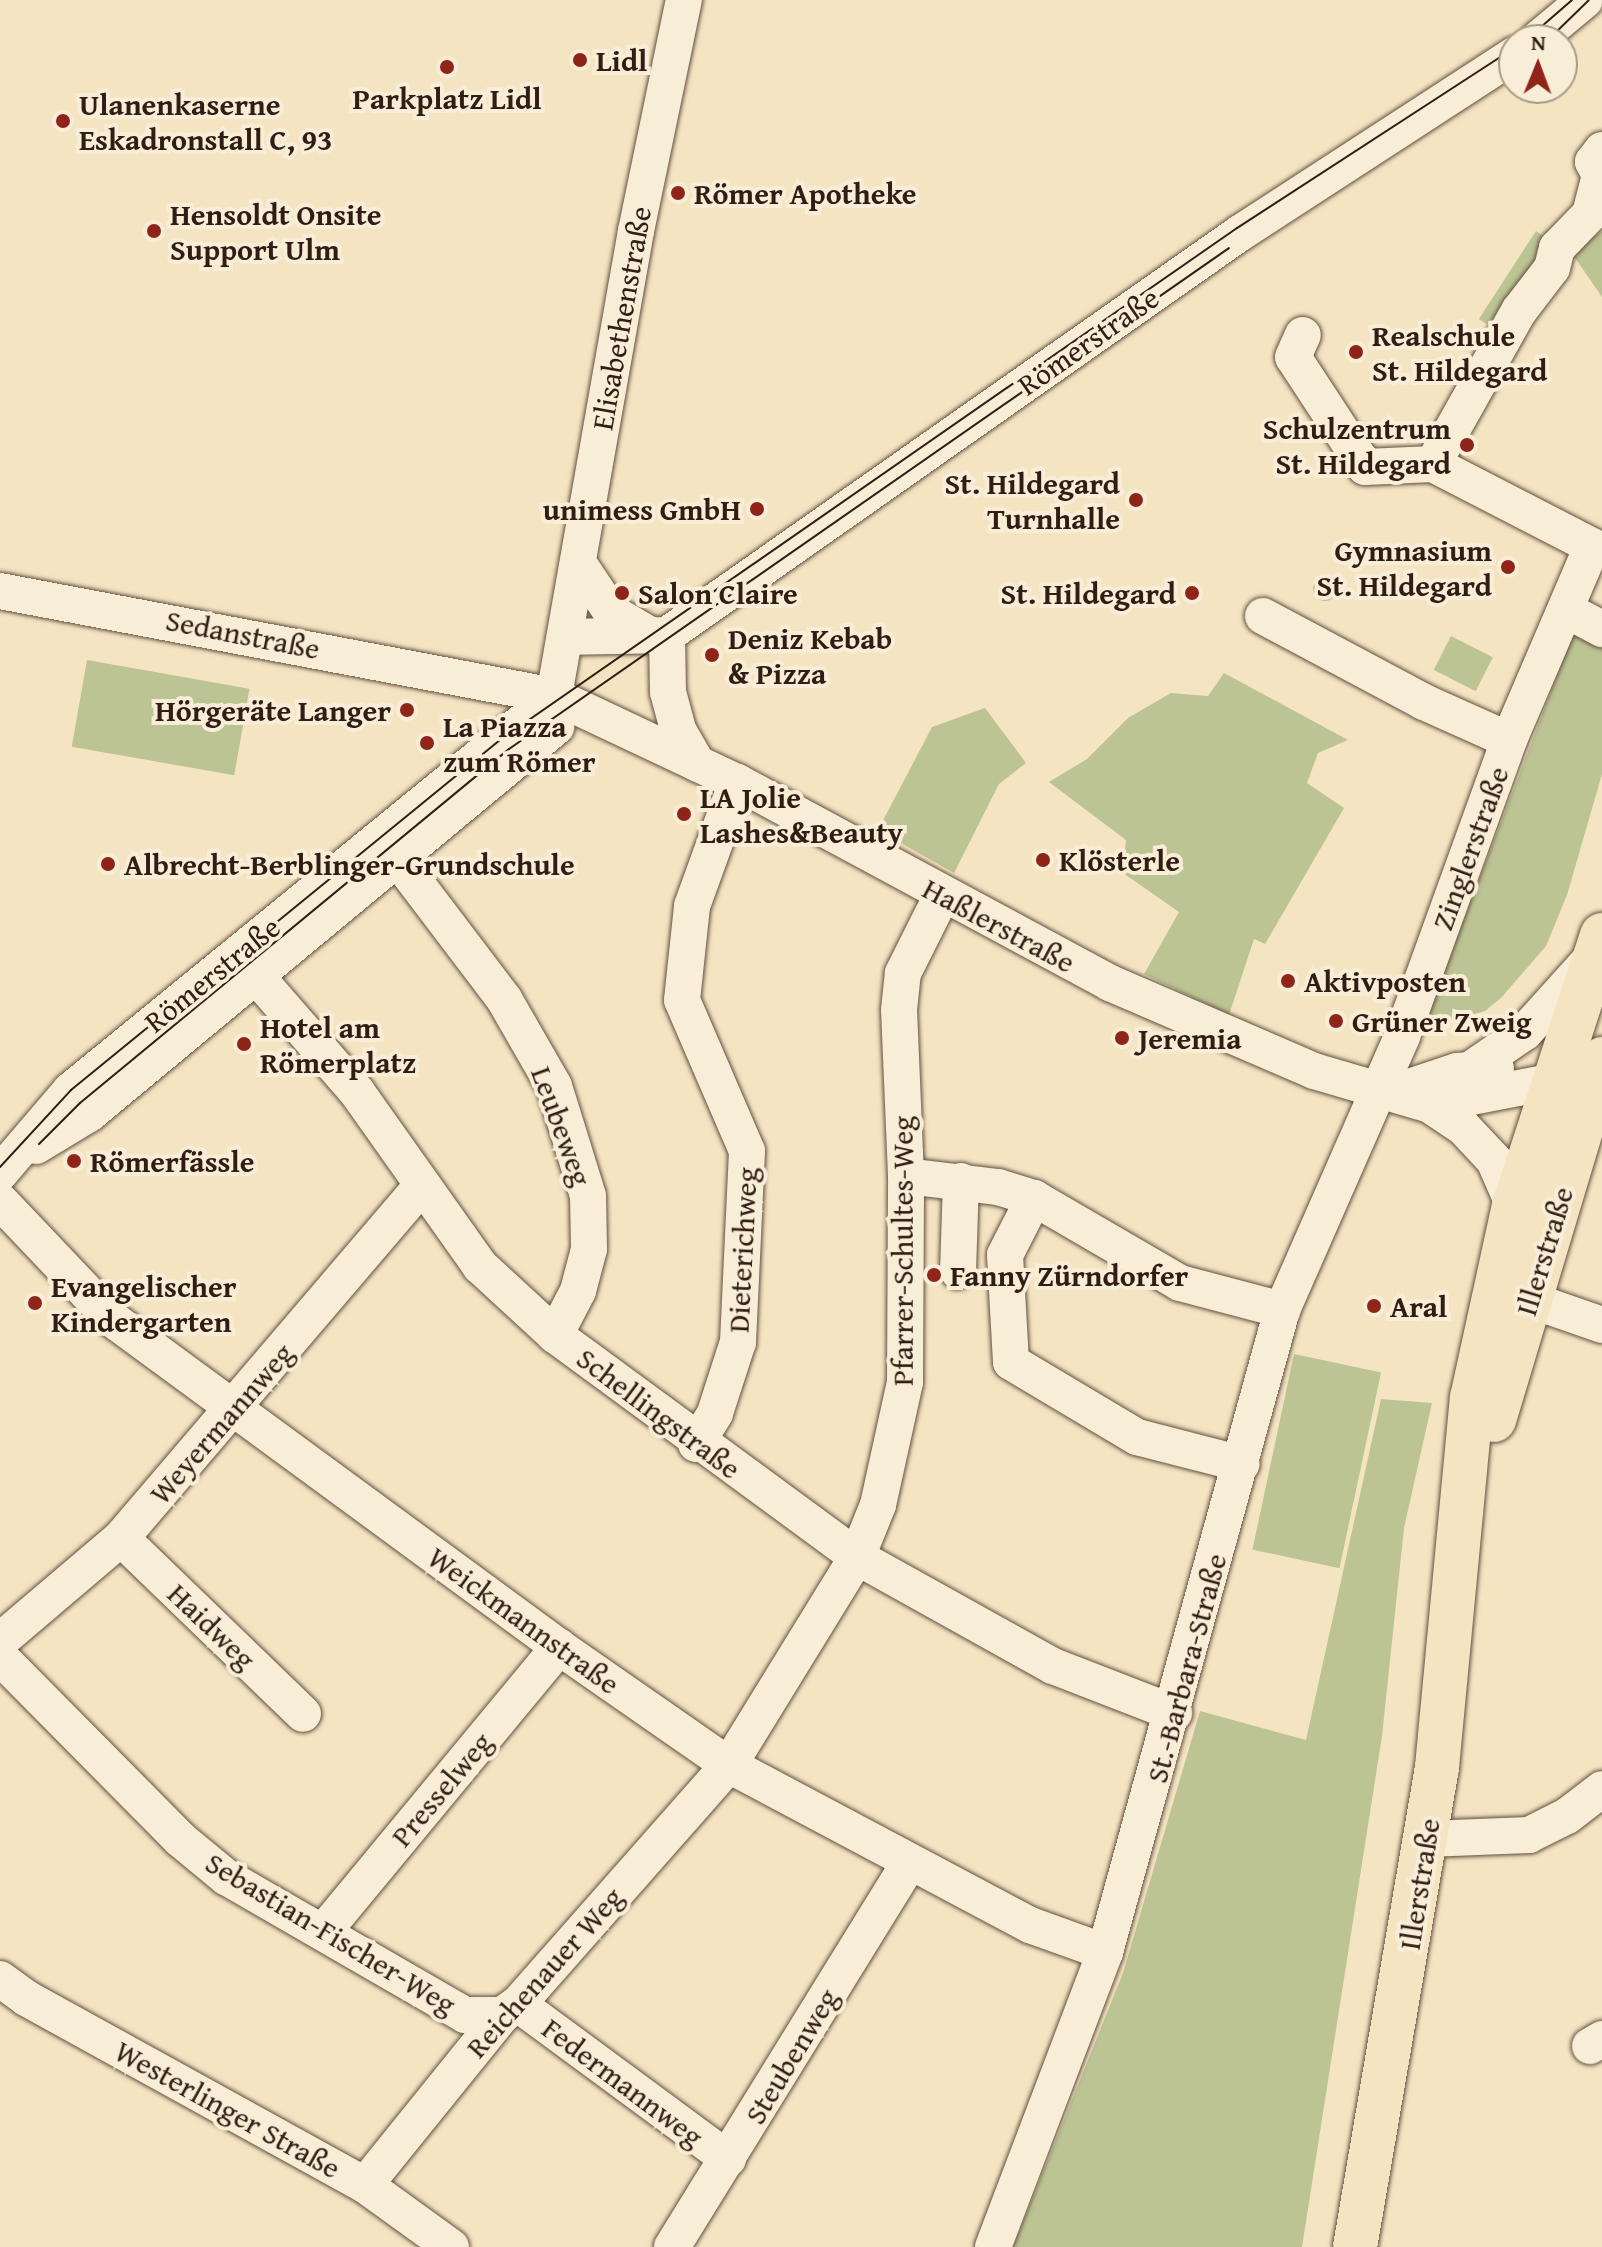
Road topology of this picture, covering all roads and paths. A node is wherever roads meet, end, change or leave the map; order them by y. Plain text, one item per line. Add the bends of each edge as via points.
1 (684, 0) edge
2 (1587, 0) edge
3 (1602, 15) edge
4 (1557, 24) edge
5 (1498, 65) edge
6 (1602, 150) edge
7 (1303, 335) dead end
8 (1433, 464) junction
9 (579, 564) junction
10 (0, 591) edge
11 (1566, 610) junction
12 (1263, 616) dead end
13 (1602, 629) edge
14 (657, 634) junction
15 (565, 637) junction
16 (567, 702) junction
17 (1509, 740) junction
18 (509, 749) junction
19 (698, 764) junction
20 (737, 782) junction
21 (397, 858) junction
22 (942, 895) junction
23 (1599, 944) edge
24 (256, 976) junction
25 (1474, 1067) junction
26 (1589, 1072) edge
27 (1386, 1091) junction
28 (1430, 1105) junction
29 (4, 1161) edge
30 (906, 1176) junction
31 (961, 1181) junction
32 (422, 1185) junction
33 (1034, 1198) junction
34 (0, 1201) edge
35 (1514, 1206) junction
36 (958, 1271) dead end
37 (1530, 1300) junction
38 (1282, 1310) junction
39 (1602, 1325) edge
40 (555, 1335) junction
41 (236, 1409) junction
42 (696, 1444) junction
43 (1242, 1464) junction
44 (1464, 1518) junction
45 (121, 1538) junction
46 (857, 1557) junction
47 (0, 1641) edge
48 (559, 1647) junction
49 (0, 1657) edge
50 (1174, 1713) junction
51 (303, 1714) dead end
52 (729, 1765) junction
53 (1602, 1789) edge
54 (1427, 1839) junction
55 (909, 1864) junction
56 (324, 1931) junction
57 (1105, 1952) junction
58 (0, 1979) edge
59 (510, 2010) junction
60 (728, 2159) junction
61 (365, 2185) junction
62 (451, 2247) edge
63 (672, 2247) edge
64 (993, 2247) edge
65 (1355, 2247) edge

1 - 9 street, Elisabethenstraße via 636,231
2 - 3 street
2 - 4 street
5 - 14 street, Römerstraße via 1240,233
6 - 8 street via 1593,162 1600,175 1590,214 1557,248 1552,268 1519,311
7 - 8 street via 1293,357 1365,467
8 - 11 street, Zinglerstraße via 1592,546
9 - 14 street via 611,612
9 - 15 street, Elisabethenstraße
10 - 16 street, Sedanstraße via 486,681
11 - 13 street
11 - 17 street, Zinglerstraße
12 - 17 street, Zinglerstraße via 1424,702
14 - 15 street
14 - 19 street via 678,730
15 - 16 street, Elisabethenstraße
16 - 18 street
16 - 19 street, Haßlerstraße
17 - 27 street, Zinglerstraße
18 - 21 street, Römerstraße
18 - 29 street, Römerstraße via 71,1090
19 - 20 street, Haßlerstraße
20 - 22 street, Haßlerstraße
20 - 42 street, Dieterichweg via 692,906 682,1000 747,1151 738,1342 715,1413
21 - 24 street, Römerstraße
21 - 40 street, Leubeweg via 504,999 554,1086 588,1196 589,1249 578,1291
22 - 27 street, Haßlerstraße via 1110,983 1232,1038
22 - 30 street, Pfarrer-Schultes-Weg via 903,973 899,1010
23 - 25 street via 1525,1032
23 - 26 main road
24 - 29 street, Römerstraße via 89,1114
24 - 32 street, Schellingstraße via 357,1092
25 - 26 street
25 - 27 street
26 - 28 street, Haßlerstraße via 1500,1095
26 - 35 main road, Illerstraße
26 - 37 main road, Illerstraße
27 - 28 street, Haßlerstraße
27 - 38 street, St.-Barbara-Straße
28 - 35 street via 1463,1127 1494,1160
30 - 31 street
30 - 46 street, Pfarrer-Schultes-Weg via 905,1382 878,1505
31 - 33 street
31 - 36 street
32 - 40 street, Schellingstraße via 480,1266
32 - 41 street, Weyermannweg
33 - 38 street via 1180,1283
33 - 43 street via 1005,1255 1011,1362 1137,1437
34 - 41 street, Weickmannstraße via 112,1319
35 - 44 main road, Illerstraße via 1472,1398 1463,1463
37 - 39 street
37 - 44 main road, Illerstraße
38 - 43 street, St.-Barbara-Straße
40 - 42 street, Schellingstraße
41 - 45 street, Weyermannweg
41 - 48 street, Weickmannstraße
42 - 46 street, Schellingstraße
43 - 50 street, St.-Barbara-Straße
44 - 54 main road, Illerstraße
45 - 47 street, Weyermannweg
45 - 51 street, Haidweg
46 - 50 street, Schellingstraße via 1053,1666
46 - 52 street, Pfarrer-Schultes-Weg
48 - 52 street, Weickmannstraße
48 - 56 street, Presselweg
49 - 56 street, Sebastian-Fischer-Weg via 180,1839 226,1877
50 - 57 street, St.-Barbara-Straße
52 - 55 street, Weickmannstraße
52 - 59 street, Reichenauer Weg
53 - 54 street via 1567,1816 1529,1835
54 - 65 main road, Illerstraße
55 - 57 street, Weickmannstraße via 1030,1925
55 - 60 street, Steubenweg
56 - 59 street, Sebastian-Fischer-Weg via 465,2015
57 - 64 street, St.-Barbara-Straße
58 - 61 street, Westerlinger Straße
59 - 60 street, Federmannweg
59 - 61 street, Reichenauer Weg
60 - 63 street, Steubenweg
61 - 62 street, Westerlinger Straße

